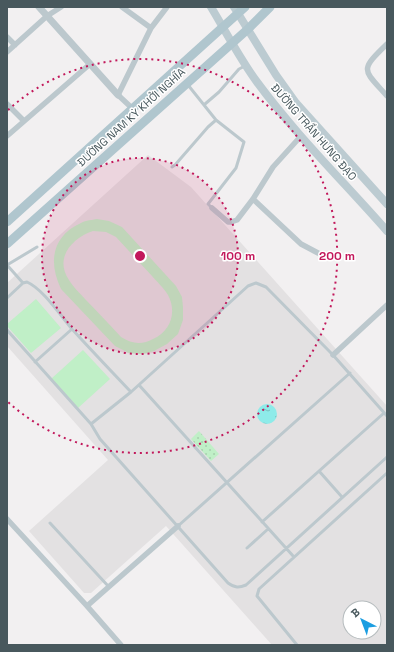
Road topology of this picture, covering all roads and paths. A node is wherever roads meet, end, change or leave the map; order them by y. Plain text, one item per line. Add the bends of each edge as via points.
1 (39, 7) edge
2 (61, 7) edge
3 (122, 7) edge
4 (167, 7) edge
5 (211, 7) edge
6 (270, 7) edge
7 (239, 9) edge
8 (47, 16) junction
9 (223, 27) junction
10 (151, 28) junction
11 (248, 29) junction
12 (7, 37) edge
13 (232, 42) junction
14 (387, 44) edge
15 (15, 45) junction
16 (7, 52) edge
17 (90, 64) junction
18 (246, 66) junction
19 (186, 84) junction
20 (118, 95) junction
21 (387, 96) edge
22 (7, 104) edge
23 (205, 104) junction
24 (133, 109) junction
25 (216, 120) junction
26 (24, 121) junction
27 (7, 136) edge
28 (301, 136) junction
29 (172, 167) dead end
30 (253, 199) junction
31 (387, 204) edge
32 (212, 208) joint
33 (387, 218) edge
34 (7, 222) edge
35 (380, 224) junction
36 (387, 231) edge
37 (7, 244) edge
38 (37, 246) dead end
39 (318, 253) dead end
40 (7, 265) edge
41 (23, 283) junction
42 (7, 298) edge
43 (387, 305) edge
44 (72, 329) junction
45 (7, 330) edge
46 (334, 355) junction
47 (35, 362) junction
48 (350, 373) junction
49 (139, 385) junction
50 (131, 392) junction
51 (386, 415) edge
52 (90, 424) junction
53 (387, 456) edge
54 (319, 471) junction
55 (387, 472) edge
56 (227, 483) junction
57 (342, 497) junction
58 (7, 519) edge
59 (262, 522) junction
60 (50, 523) dead end
61 (178, 526) junction
62 (268, 529) junction
63 (247, 548) dead end
64 (286, 548) junction
65 (294, 557) junction
66 (108, 587) junction
67 (87, 606) junction
68 (121, 645) edge
69 (297, 645) edge

1 - 8 street
2 - 8 street
3 - 10 street
4 - 10 street
5 - 9 main road, ĐƯỜNG TRẦN HƯNG ĐẠO
6 - 11 main road, ĐƯỜNG NAM KỲ KHỞI NGHĨA
7 - 9 main road, ĐƯỜNG NAM KỲ KHỞI NGHĨA
7 - 11 main road, ĐƯỜNG TRẦN HƯNG ĐẠO
8 - 15 street
8 - 17 street
9 - 13 main road, ĐƯỜNG TRẦN HƯNG ĐẠO
9 - 24 main road, ĐƯỜNG NAM KỲ KHỞI NGHĨA
10 - 20 street
11 - 13 main road, ĐƯỜNG NAM KỲ KHỞI NGHĨA
11 - 31 main road, ĐƯỜNG TRẦN HƯNG ĐẠO via 296,103
12 - 15 street
13 - 18 main road, ĐƯỜNG TRẦN HƯNG ĐẠO
13 - 19 main road, ĐƯỜNG NAM KỲ KHỞI NGHĨA
14 - 21 street via 367,67 368,74
15 - 16 street
17 - 20 street
17 - 26 street
18 - 23 lane
18 - 28 main road, ĐƯỜNG TRẦN HƯNG ĐẠO
19 - 23 lane
19 - 37 main road, ĐƯỜNG NAM KỲ KHỞI NGHĨA
20 - 24 street
22 - 26 street
23 - 25 lane
24 - 34 main road, ĐƯỜNG NAM KỲ KHỞI NGHĨA
25 - 29 lane
25 - 32 lane via 244,142 236,168 208,204
26 - 27 street
28 - 30 street via 273,167
28 - 35 main road, ĐƯỜNG TRẦN HƯNG ĐẠO
30 - 32 street via 237,220 231,222 225,221
30 - 39 street via 301,244
33 - 35 main road
35 - 36 main road, ĐƯỜNG TRẦN HƯNG ĐẠO
38 - 40 lane
40 - 41 lane
41 - 42 lane
41 - 44 lane via 32,284
43 - 46 street
44 - 47 lane
44 - 50 lane
45 - 47 lane
46 - 48 lane
46 - 49 lane via 266,287 256,283 248,286
47 - 52 lane
48 - 51 lane
48 - 56 lane
49 - 50 lane
49 - 56 lane
50 - 52 lane
51 - 54 lane
52 - 61 lane via 100,439
53 - 57 lane
54 - 57 lane
54 - 59 lane
55 - 65 lane
56 - 59 lane
56 - 61 lane
57 - 64 lane
58 - 67 street
59 - 62 lane
60 - 66 lane
61 - 64 lane via 234,587 246,585
61 - 66 street
62 - 63 lane
62 - 64 lane
64 - 65 lane
65 - 69 lane via 259,589 257,596
66 - 67 street
67 - 68 street

